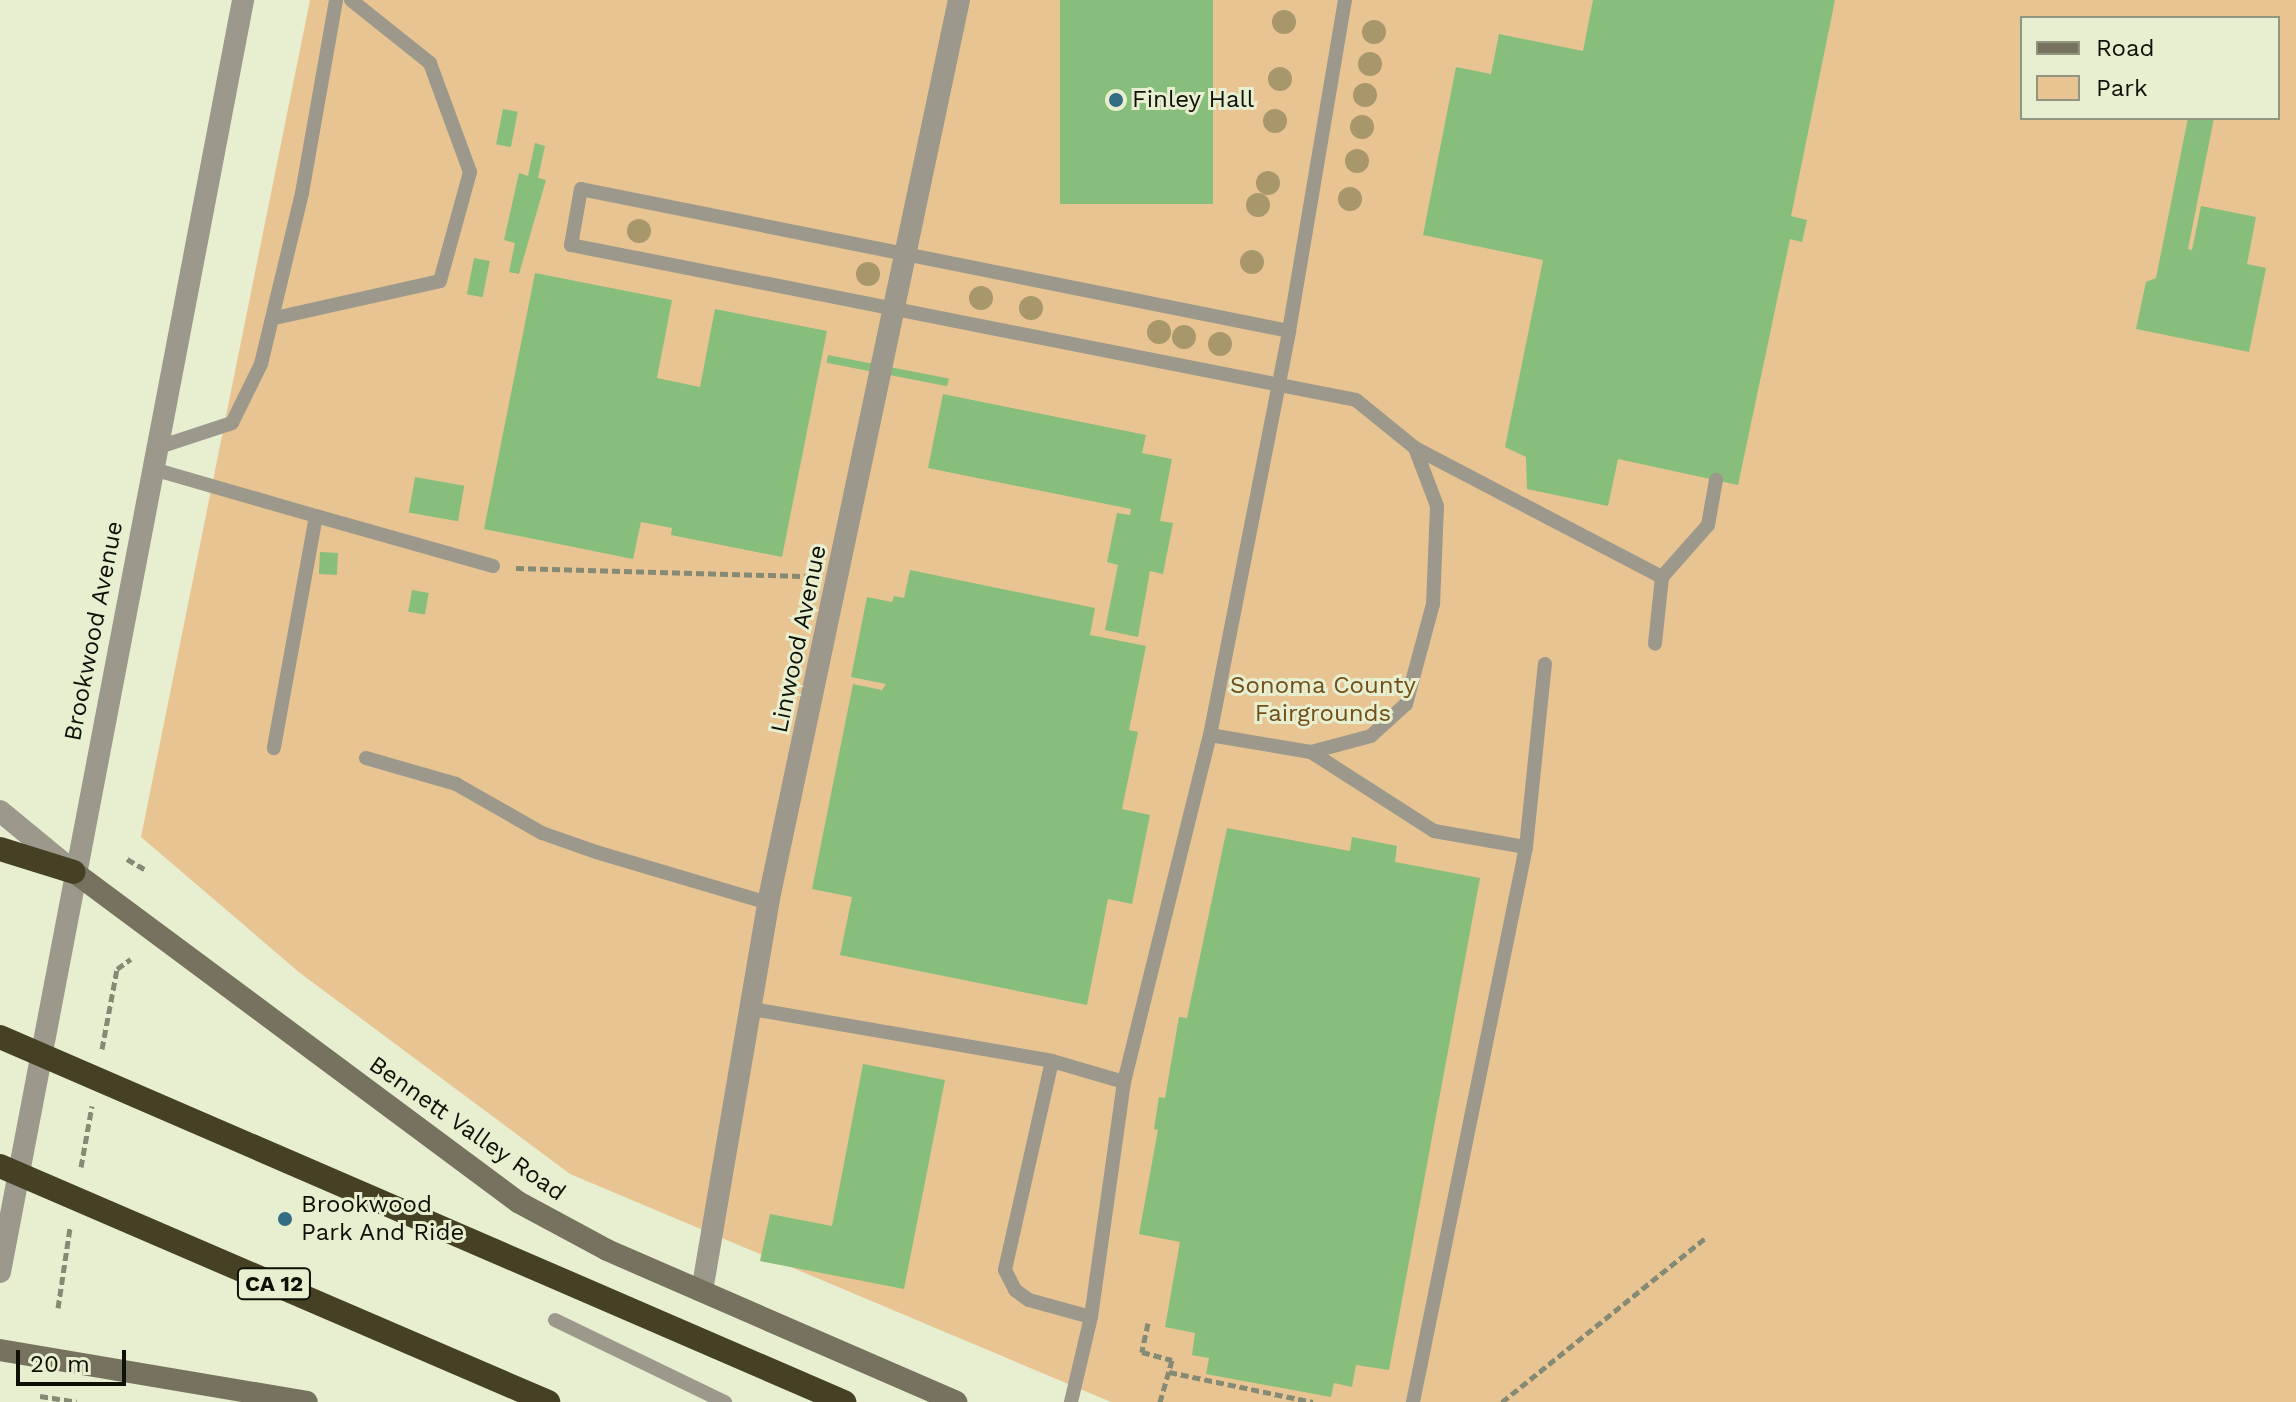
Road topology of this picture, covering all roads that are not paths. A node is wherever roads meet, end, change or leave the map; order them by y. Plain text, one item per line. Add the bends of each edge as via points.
1 (243, 0) edge
2 (336, 0) edge
3 (351, 0) edge
4 (959, 0) edge
5 (1345, 0) edge
6 (906, 251) junction
7 (898, 306) junction
8 (275, 318) junction
9 (1289, 331) junction
10 (1278, 384) junction
11 (1415, 448) junction
12 (155, 458) junction
13 (1716, 480) dead end
14 (316, 516) junction
15 (493, 566) road end
16 (1662, 577) junction
17 (1655, 644) dead end
18 (1545, 664) dead end
19 (1210, 735) junction
20 (274, 748) dead end
21 (1311, 752) junction
22 (366, 758) dead end
23 (0, 811) edge
24 (1526, 847) junction
25 (0, 849) edge
26 (74, 872) junction
27 (768, 903) junction
28 (752, 1009) junction
29 (0, 1037) edge
30 (1052, 1061) junction
31 (1124, 1082) junction
32 (0, 1166) edge
33 (0, 1272) edge
34 (702, 1291) junction
35 (1091, 1317) junction
36 (555, 1320) dead end
37 (0, 1350) edge
38 (307, 1402) edge
39 (548, 1402) edge
40 (725, 1402) edge
41 (844, 1402) edge
42 (956, 1402) edge
43 (1071, 1402) edge
44 (1413, 1402) edge

1 - 12 street, Brookwood Avenue
2 - 8 lane
3 - 8 lane via 430,63 470,172 440,281
4 - 6 street, Linwood Avenue
5 - 9 lane
6 - 7 street, Linwood Avenue
6 - 7 lane via 581,189 571,245
6 - 9 lane
7 - 10 lane
7 - 27 street, Linwood Avenue
8 - 12 lane via 261,364 232,423
9 - 10 lane
10 - 11 lane via 1356,400
10 - 19 lane
11 - 16 lane
11 - 21 lane via 1437,506 1433,604 1406,704 1371,736
12 - 14 lane
12 - 26 street, Brookwood Avenue
13 - 16 lane via 1708,525
14 - 15 lane
14 - 20 lane
16 - 17 lane
18 - 24 lane
19 - 21 lane
19 - 31 lane
21 - 24 lane via 1434,831
22 - 27 lane via 456,784 542,833
23 - 26 street, Bennett Valley Road
24 - 44 lane
25 - 26 highway
26 - 33 street, Brookwood Avenue
26 - 34 main road, Bennett Valley Road via 518,1202 607,1250
27 - 28 street, Linwood Avenue
28 - 30 lane
28 - 34 street, Linwood Avenue
29 - 41 highway, bridge
30 - 31 lane
30 - 35 lane via 1005,1270 1015,1290 1029,1300
31 - 35 lane
32 - 39 highway, CA 12, bridge
34 - 42 main road, Bennett Valley Road
35 - 43 lane
36 - 40 lane
37 - 38 main road

